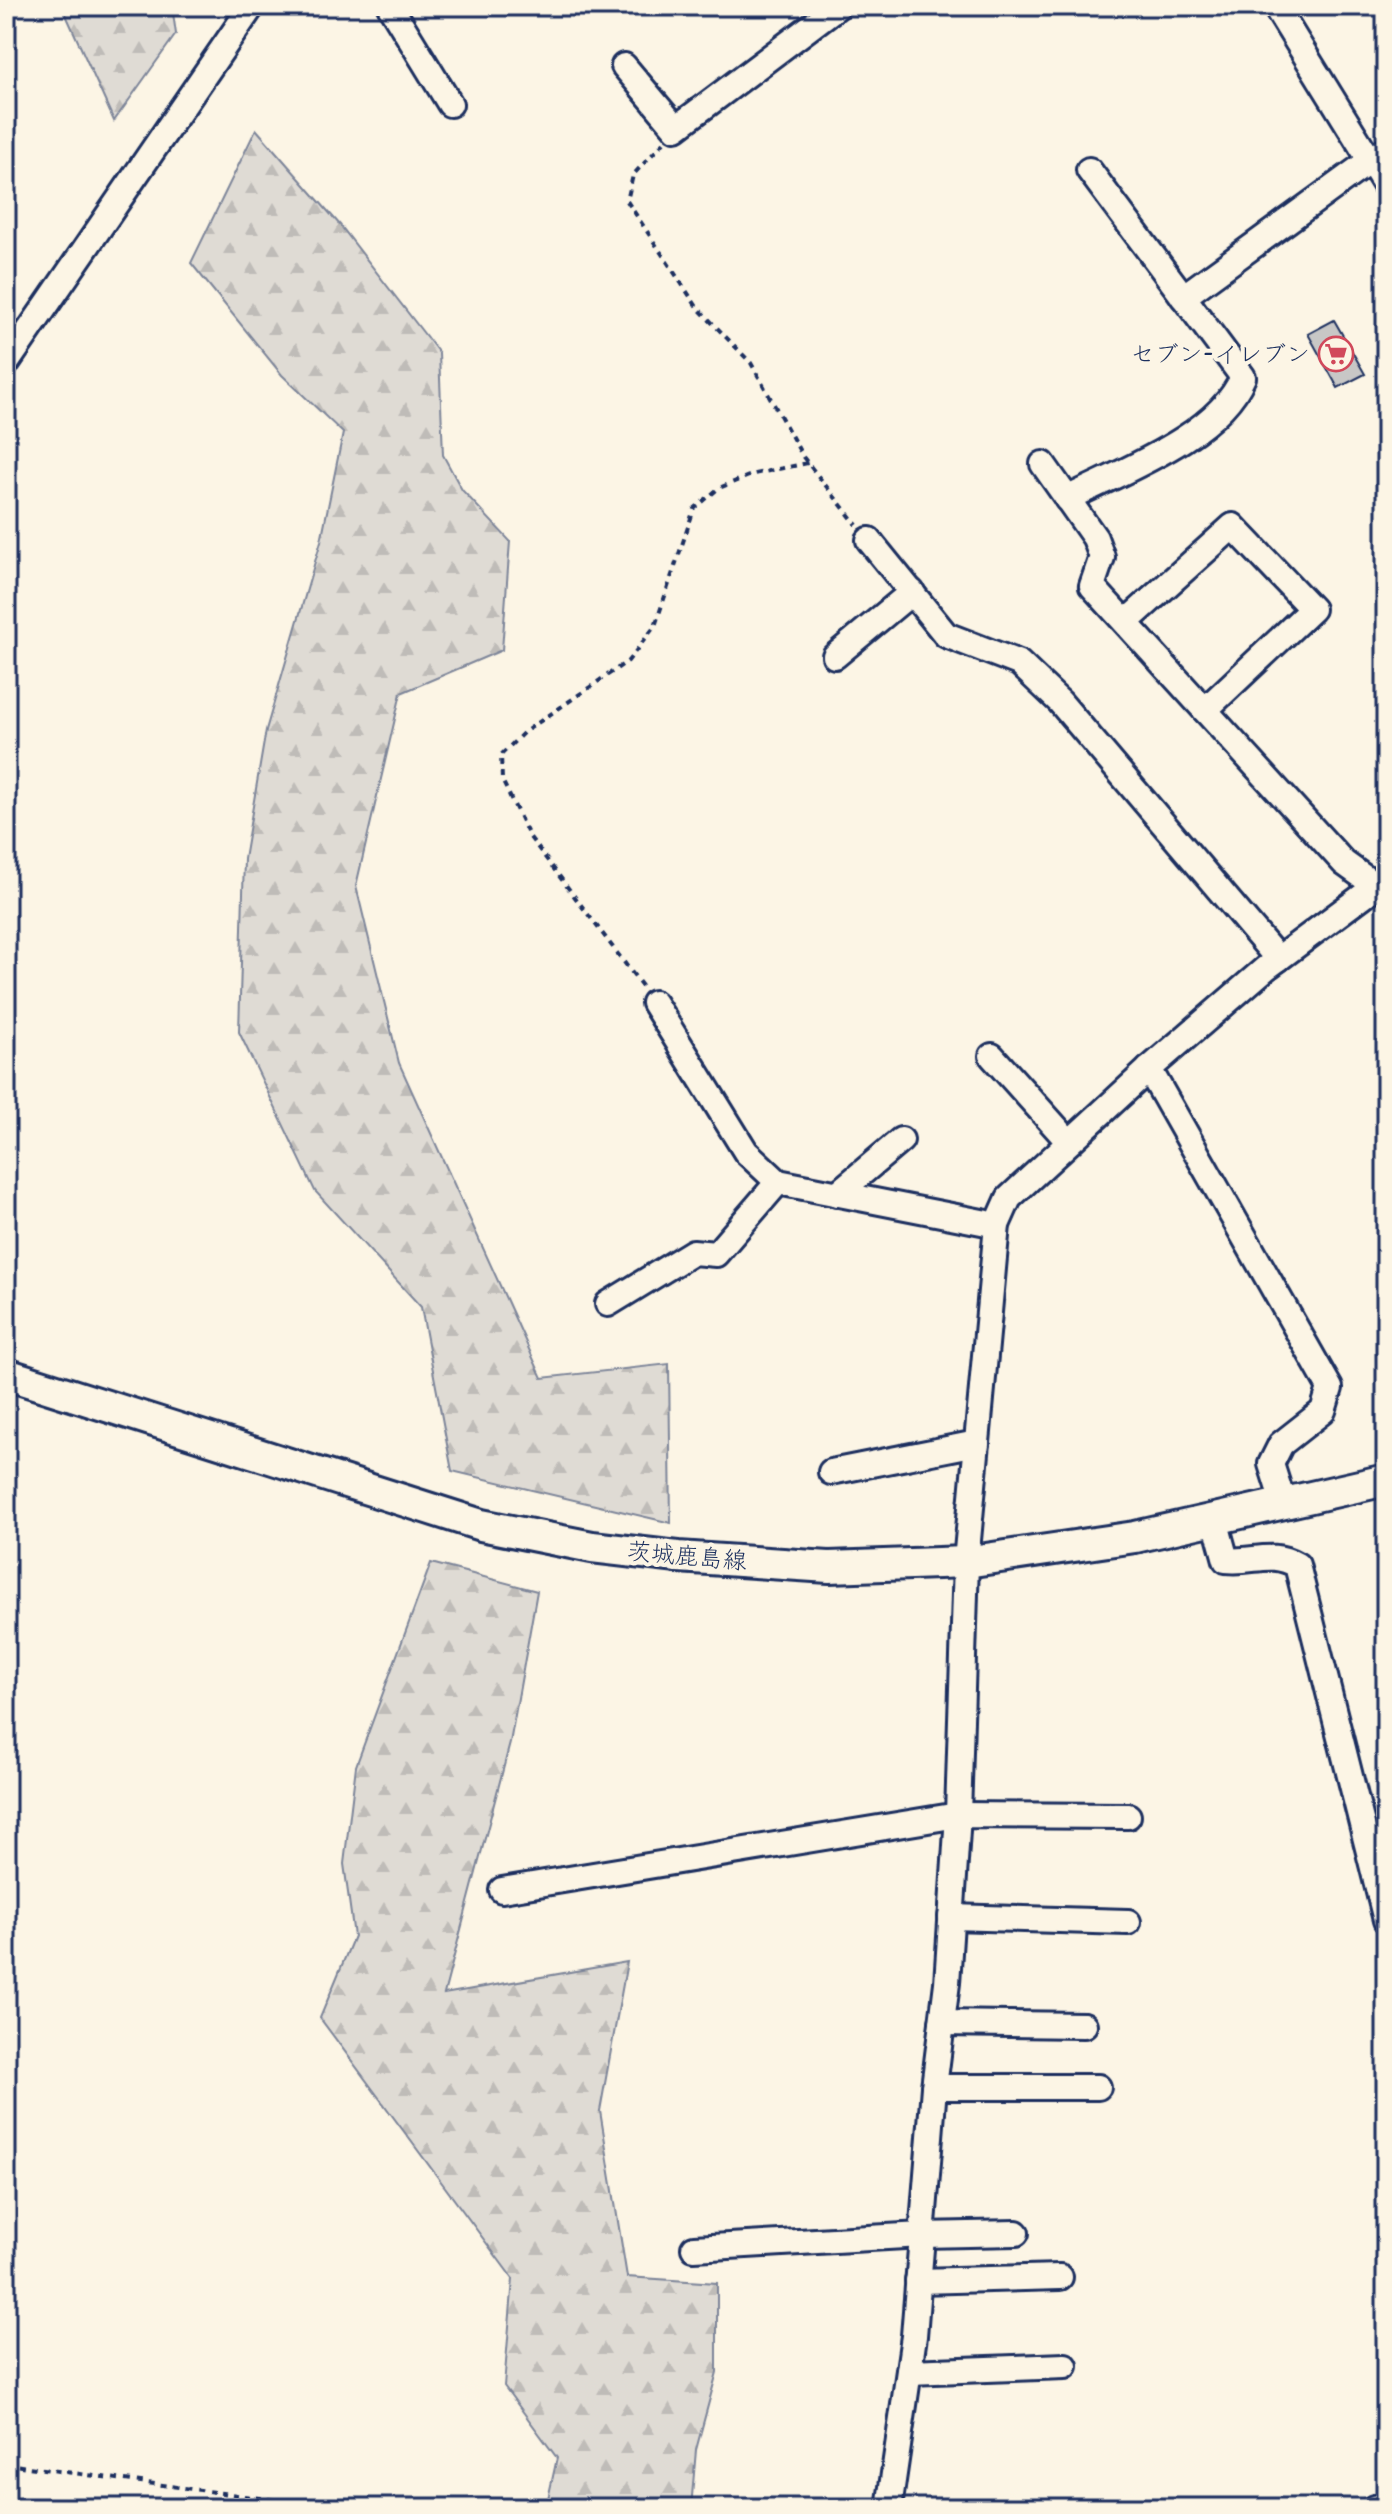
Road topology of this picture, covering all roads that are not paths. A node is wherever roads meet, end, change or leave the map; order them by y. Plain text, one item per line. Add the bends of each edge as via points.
1 (252, 6) edge
2 (390, 6) edge
3 (838, 6) edge
4 (1275, 6) edge
5 (624, 66) dead end
6 (450, 104) dead end
7 (1378, 155) edge
8 (1089, 170) dead end
9 (1386, 186) edge
10 (1183, 297) junction
11 (6, 364) edge
12 (1043, 464) dead end
13 (1067, 499) junction
14 (869, 540) road end
15 (912, 592) junction
16 (1126, 622) junction
17 (835, 656) dead end
18 (1205, 710) junction
19 (1381, 884) edge
20 (1278, 959) junction
21 (654, 1003) road end
22 (992, 1056) dead end
23 (1149, 1069) junction
24 (901, 1140) dead end
25 (1069, 1142) junction
26 (778, 1182) junction
27 (837, 1194) junction
28 (997, 1225) junction
29 (608, 1304) dead end
30 (6, 1374) edge
31 (977, 1443) junction
32 (831, 1472) dead end
33 (1386, 1480) edge
34 (1294, 1502) junction
35 (1215, 1520) junction
36 (966, 1562) junction
37 (958, 1815) junction
38 (1128, 1816) dead end
39 (502, 1890) dead end
40 (951, 1917) junction
41 (1386, 1920) edge
42 (1128, 1922) dead end
43 (942, 2023) junction
44 (1084, 2025) dead end
45 (934, 2087) junction
46 (1098, 2087) dead end
47 (1016, 2233) dead end
48 (922, 2235) junction
49 (694, 2248) dead end
50 (1060, 2277) dead end
51 (918, 2281) junction
52 (1065, 2366) dead end
53 (909, 2372) junction
54 (1386, 2505) edge
55 (889, 2508) edge
56 (1374, 2508) edge

1 - 11 street
2 - 6 street
3 - 5 street via 676,128
4 - 7 street
7 - 9 street
7 - 10 street
8 - 10 street
10 - 13 street via 1243,377 1235,396 1184,440
12 - 13 street
13 - 16 street via 1102,557 1092,586
14 - 15 street
15 - 17 street
15 - 20 street via 946,635 1019,663 1060,702
16 - 18 street
16 - 18 street via 1233,526 1312,609
18 - 19 street via 1344,863
19 - 20 street
20 - 23 street
21 - 26 street via 746,1152
22 - 25 street
23 - 25 street
23 - 34 street via 1330,1388 1323,1411 1281,1444 1271,1464
24 - 27 street
25 - 28 street via 1009,1198
26 - 27 street
26 - 29 street via 716,1254 693,1252
27 - 28 street
28 - 31 street
30 - 36 main road, 茨城鹿島線 via 520,1534 592,1547 748,1562 829,1567
31 - 32 street
31 - 36 street
33 - 34 main road, 茨城鹿島線
34 - 35 main road, 茨城鹿島線
35 - 36 main road, 茨城鹿島線
35 - 41 street via 1226,1560 1281,1556 1297,1565
36 - 37 street
37 - 38 street
37 - 39 street
37 - 40 street
40 - 42 street
40 - 43 street
43 - 44 street
43 - 45 street
45 - 46 street
45 - 48 street
47 - 48 street
48 - 49 street
48 - 51 street
50 - 51 street
51 - 53 street
52 - 53 street
53 - 55 street
54 - 56 street

